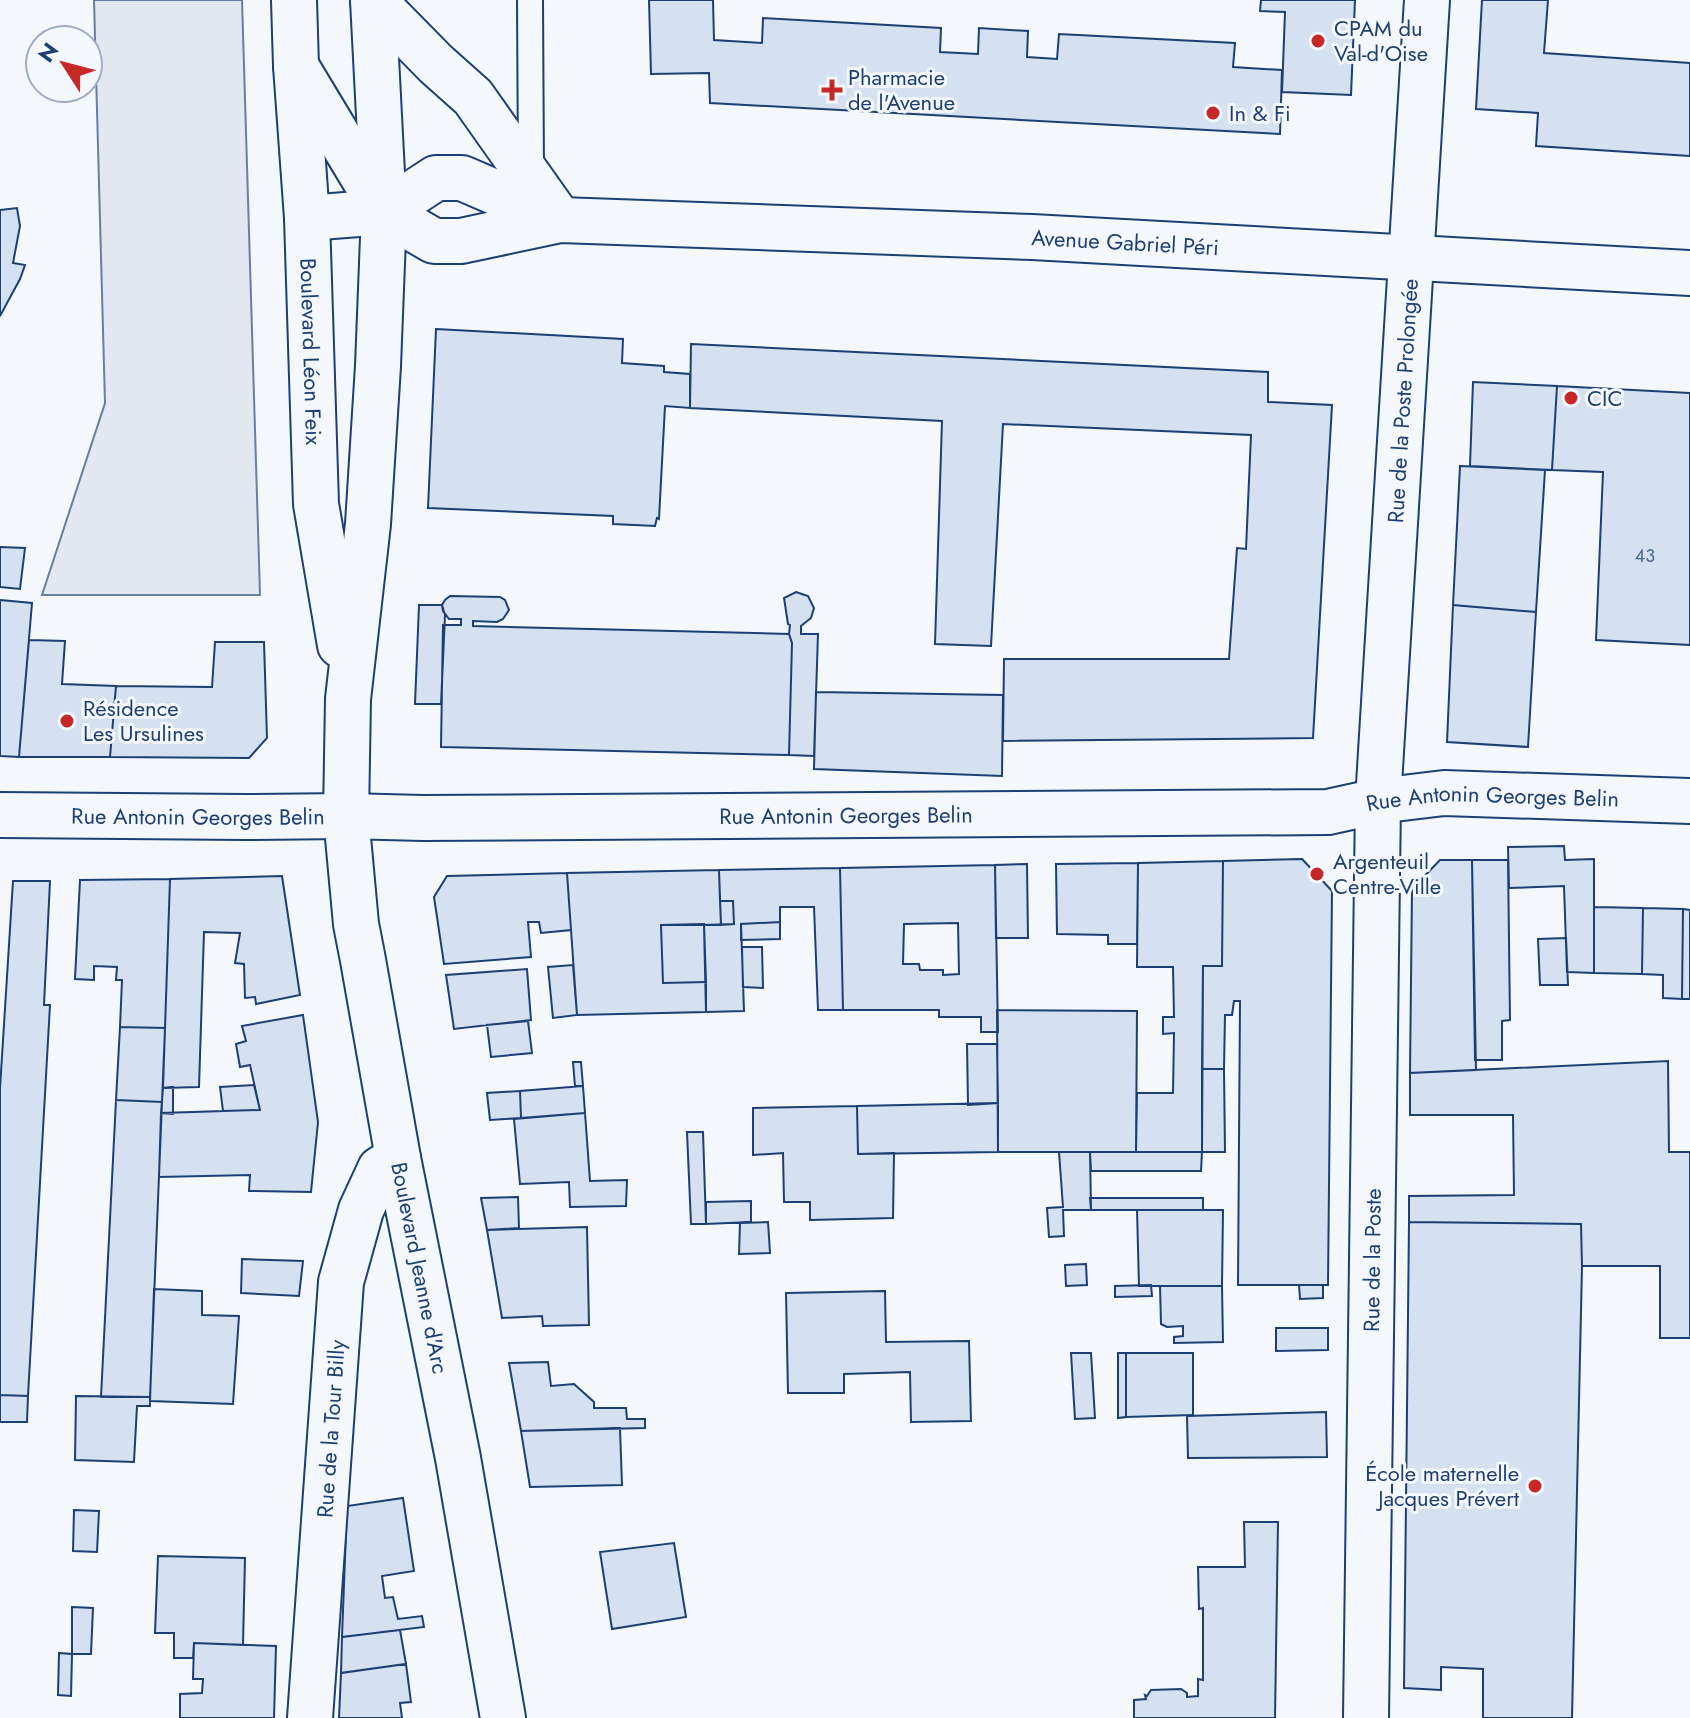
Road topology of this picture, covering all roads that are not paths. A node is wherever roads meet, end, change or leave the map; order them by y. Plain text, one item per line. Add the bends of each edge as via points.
1 (294, 0) edge
2 (373, 0) edge
3 (530, 0) edge
4 (1427, 0) edge
5 (296, 66) junction
6 (531, 179) junction
7 (384, 212) junction
8 (307, 218) junction
9 (560, 220) junction
10 (1411, 258) junction
11 (1690, 273) edge
12 (348, 699) junction
13 (1378, 801) junction
14 (1690, 801) edge
15 (0, 815) edge
16 (346, 816) junction
17 (398, 1158) junction
18 (310, 1718) edge
19 (503, 1718) edge
20 (1366, 1718) edge

1 - 5 main road, Boulevard Léon Feix
2 - 6 main road via 473,97
2 - 7 main road, Boulevard Léon Feix
3 - 6 lane
4 - 10 main road, Rue de la Poste Prolongée
5 - 7 main road
5 - 8 main road, Boulevard Léon Feix
6 - 9 main road
7 - 8 main road, Avenue Gabriel Péri
7 - 9 main road, Avenue Gabriel Péri via 434,241 461,241
7 - 9 main road, Avenue Gabriel Péri via 436,178 462,178
7 - 12 main road, Boulevard Léon Feix via 368,524
8 - 12 main road, Boulevard Léon Feix via 316,504
9 - 10 main road, Avenue Gabriel Péri via 946,233
10 - 11 main road, Avenue Gabriel Péri
10 - 13 main road, Rue de la Poste Prolongée
12 - 16 main road, Boulevard Léon Feix
13 - 14 main road, Rue Antonin Georges Belin via 1444,793
13 - 16 main road, Rue Antonin Georges Belin via 1328,812
13 - 20 main road, Rue de la Poste
15 - 16 main road, Rue Antonin Georges Belin
16 - 17 main road, Boulevard Jeanne d'Arc via 356,924
17 - 18 main road, Rue de la Tour Billy via 380,1169 373,1183 341,1282
17 - 19 main road, Boulevard Jeanne d'Arc

